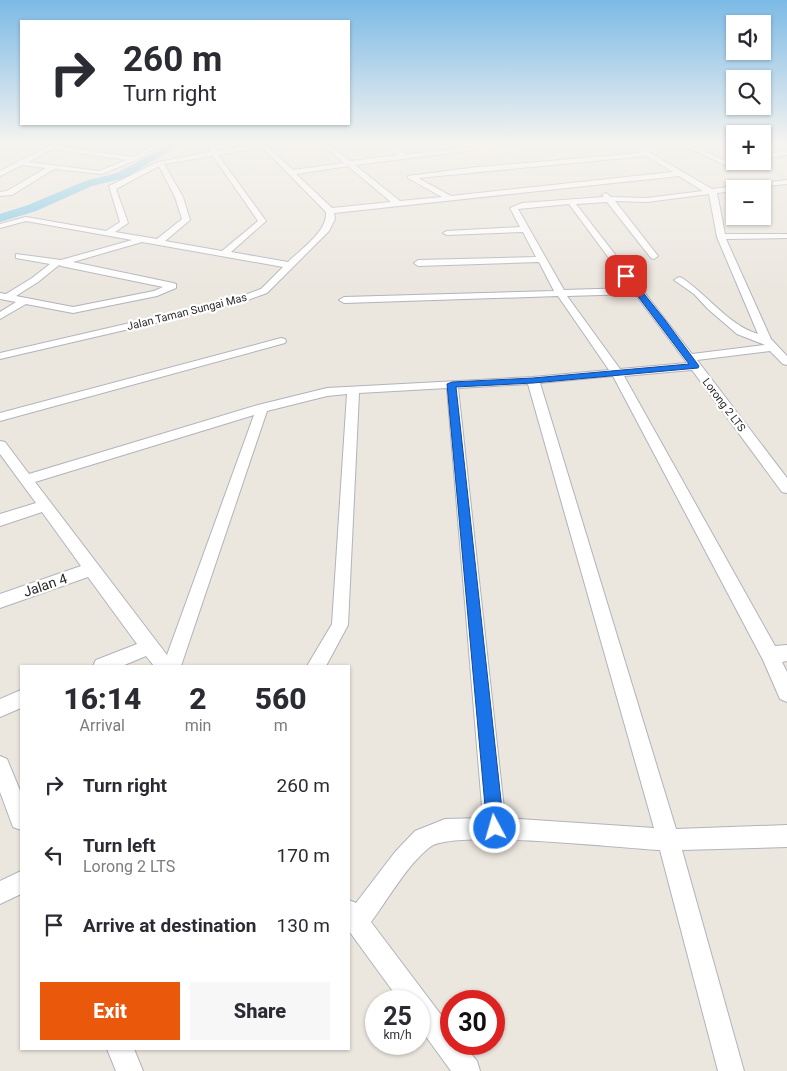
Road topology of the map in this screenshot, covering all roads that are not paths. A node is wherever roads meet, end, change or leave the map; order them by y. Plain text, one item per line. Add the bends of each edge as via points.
1 (114, 194) edge
2 (177, 194) edge
3 (243, 194) edge
4 (312, 194) edge
5 (386, 194) edge
6 (443, 194) edge
7 (480, 194) edge
8 (605, 194) edge
9 (685, 194) edge
10 (714, 194) edge
11 (449, 197) junction
12 (611, 199) junction
13 (571, 202) junction
14 (397, 203) junction
15 (330, 211) junction
16 (12, 223) junction
17 (0, 226) edge
18 (524, 229) junction
19 (10, 232) dead end
20 (108, 233) junction
21 (447, 233) dead end
22 (787, 236) edge
23 (722, 237) junction
24 (142, 240) junction
25 (157, 243) junction
26 (223, 254) junction
27 (19, 256) dead end
28 (654, 256) dead end
29 (541, 258) junction
30 (58, 263) junction
31 (418, 263) dead end
32 (290, 265) junction
33 (679, 280) dead end
34 (637, 291) junction
35 (561, 294) junction
36 (4, 296) edge
37 (344, 300) dead end
38 (24, 301) junction
39 (0, 316) edge
40 (281, 341) dead end
41 (769, 344) junction
42 (0, 356) edge
43 (692, 362) junction
44 (787, 362) edge
45 (617, 373) junction
46 (533, 380) junction
47 (452, 384) junction
48 (353, 390) junction
49 (262, 408) junction
50 (0, 417) edge
51 (2, 452) edge
52 (26, 480) junction
53 (787, 488) edge
54 (45, 506) junction
55 (0, 520) edge
56 (91, 569) junction
57 (0, 601) edge
58 (148, 647) junction
59 (778, 654) edge
60 (104, 665) edge
61 (163, 665) edge
62 (172, 665) edge
63 (317, 665) edge
64 (787, 694) edge
65 (20, 699) edge
66 (0, 708) edge
67 (0, 766) edge
68 (20, 816) edge
69 (495, 828) junction
70 (787, 836) edge
71 (668, 840) junction
72 (20, 883) edge
73 (0, 893) edge
74 (352, 917) edge
75 (407, 990) edge
76 (430, 1021) edge
77 (120, 1050) edge
78 (130, 1071) edge
79 (467, 1071) edge
80 (731, 1071) edge

1 - 20 street via 124,223
2 - 25 street via 186,220
3 - 26 street via 262,221
4 - 15 street
5 - 14 street
6 - 11 street
7 - 11 street
8 - 12 street
9 - 12 street via 647,200
10 - 23 street
11 - 14 street
12 - 13 street
12 - 28 street
13 - 18 street via 514,208
13 - 34 street, Lorong 2 LTS
14 - 15 street
15 - 32 street, Jalan Taman Sungai Mas via 331,219 326,229
16 - 17 street
16 - 19 street
16 - 20 street via 26,219
18 - 21 street
18 - 29 street
20 - 24 street
22 - 23 street
23 - 41 street
24 - 25 street
24 - 30 street
25 - 26 street
26 - 32 street
27 - 30 street
29 - 31 street
29 - 35 street
30 - 36 street via 35,280
30 - 38 street via 174,286 157,293 73,310
32 - 42 street, Jalan Taman Sungai Mas via 264,291 237,301
33 - 41 street via 742,332
34 - 35 street
34 - 43 street, Lorong 2 LTS
35 - 37 street
35 - 45 street
36 - 38 street
38 - 39 street
40 - 50 street
41 - 43 street
41 - 44 street
43 - 45 street
43 - 53 street, Lorong 2 LTS
45 - 46 street
45 - 59 street
46 - 47 street
46 - 71 street
47 - 48 street
47 - 69 street
48 - 49 street via 308,396
48 - 63 street via 340,625
49 - 52 street
49 - 62 street
51 - 52 street
52 - 54 street
54 - 55 street
54 - 56 street
56 - 57 street, Jalan 4
56 - 58 street
58 - 60 street
58 - 61 street
59 - 64 street
65 - 66 street
67 - 68 street
69 - 71 street
69 - 74 street via 445,830 424,839
70 - 71 street
71 - 80 street
72 - 73 street
74 - 75 street
76 - 79 street
77 - 78 street

